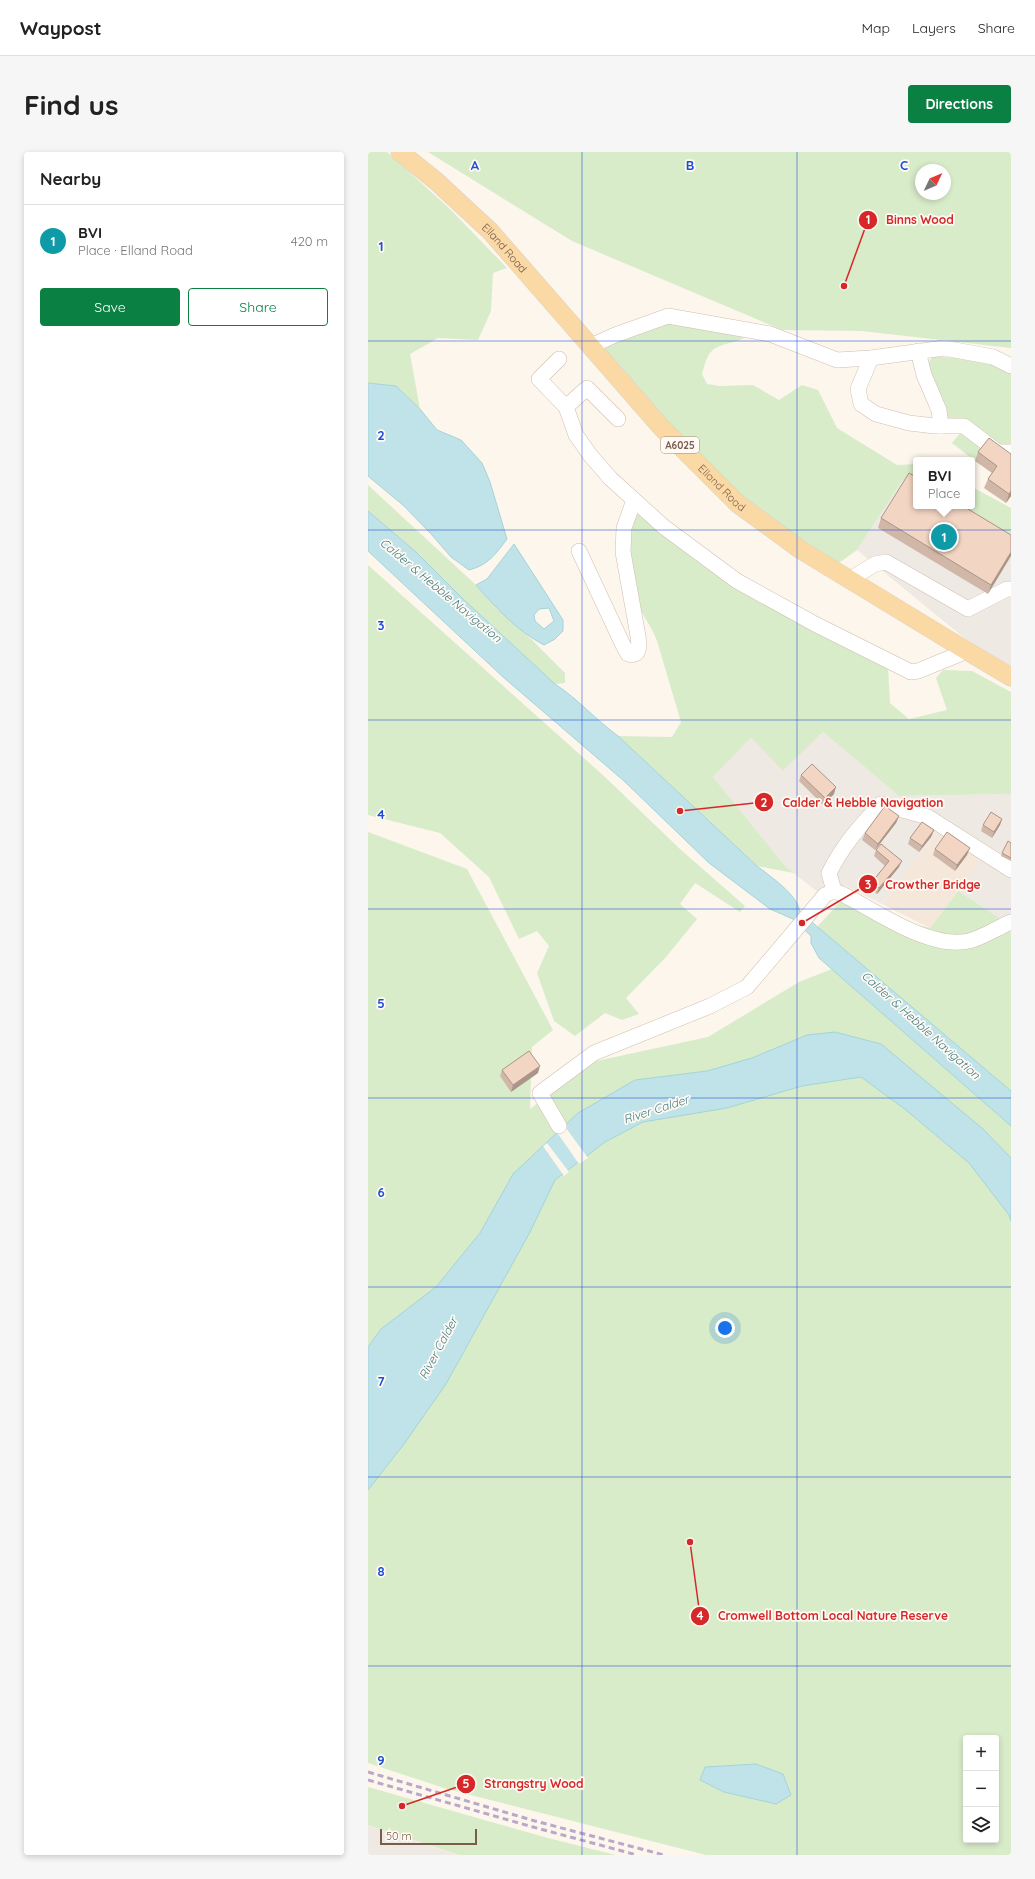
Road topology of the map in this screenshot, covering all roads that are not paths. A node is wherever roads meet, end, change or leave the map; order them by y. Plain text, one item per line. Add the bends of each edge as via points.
1 (400, 152) edge
2 (591, 346) junction
3 (918, 351) junction
4 (871, 358) junction
5 (559, 359) dead end
6 (1011, 366) edge
7 (566, 407) junction
8 (618, 419) dead end
9 (941, 426) junction
10 (1011, 452) edge
11 (634, 500) junction
12 (578, 551) dead end
13 (849, 580) junction
14 (1011, 589) edge
15 (967, 652) junction
16 (1011, 677) edge
17 (1011, 870) edge
18 (834, 891) junction
19 (1011, 922) edge
20 (559, 1126) dead end

1 - 2 main road, Elland Road / A6025 via 490,231
2 - 4 street via 668,316 770,334 837,360
2 - 13 main road, Elland Road / A6025 via 661,427 738,504 801,550
3 - 4 street
3 - 6 street via 944,348 992,357
3 - 9 street via 924,375 939,410
4 - 9 street via 858,389 861,404 876,414 908,423
5 - 7 street via 539,379
7 - 8 street via 587,388
7 - 11 street via 576,435 590,455
9 - 10 street via 964,426 998,452
11 - 12 street via 624,528 623,552 638,636 636,653 628,654
11 - 15 street via 664,528 737,581 894,665 911,672 918,671
13 - 14 street via 875,564 886,562 968,609
13 - 15 main road, Elland Road / A6025
15 - 16 main road, Elland Road / A6025
17 - 18 street via 928,817 881,804 841,849 829,873
18 - 19 street via 941,942 969,941
18 - 20 street via 825,895 747,987 710,1006 594,1053 540,1093

